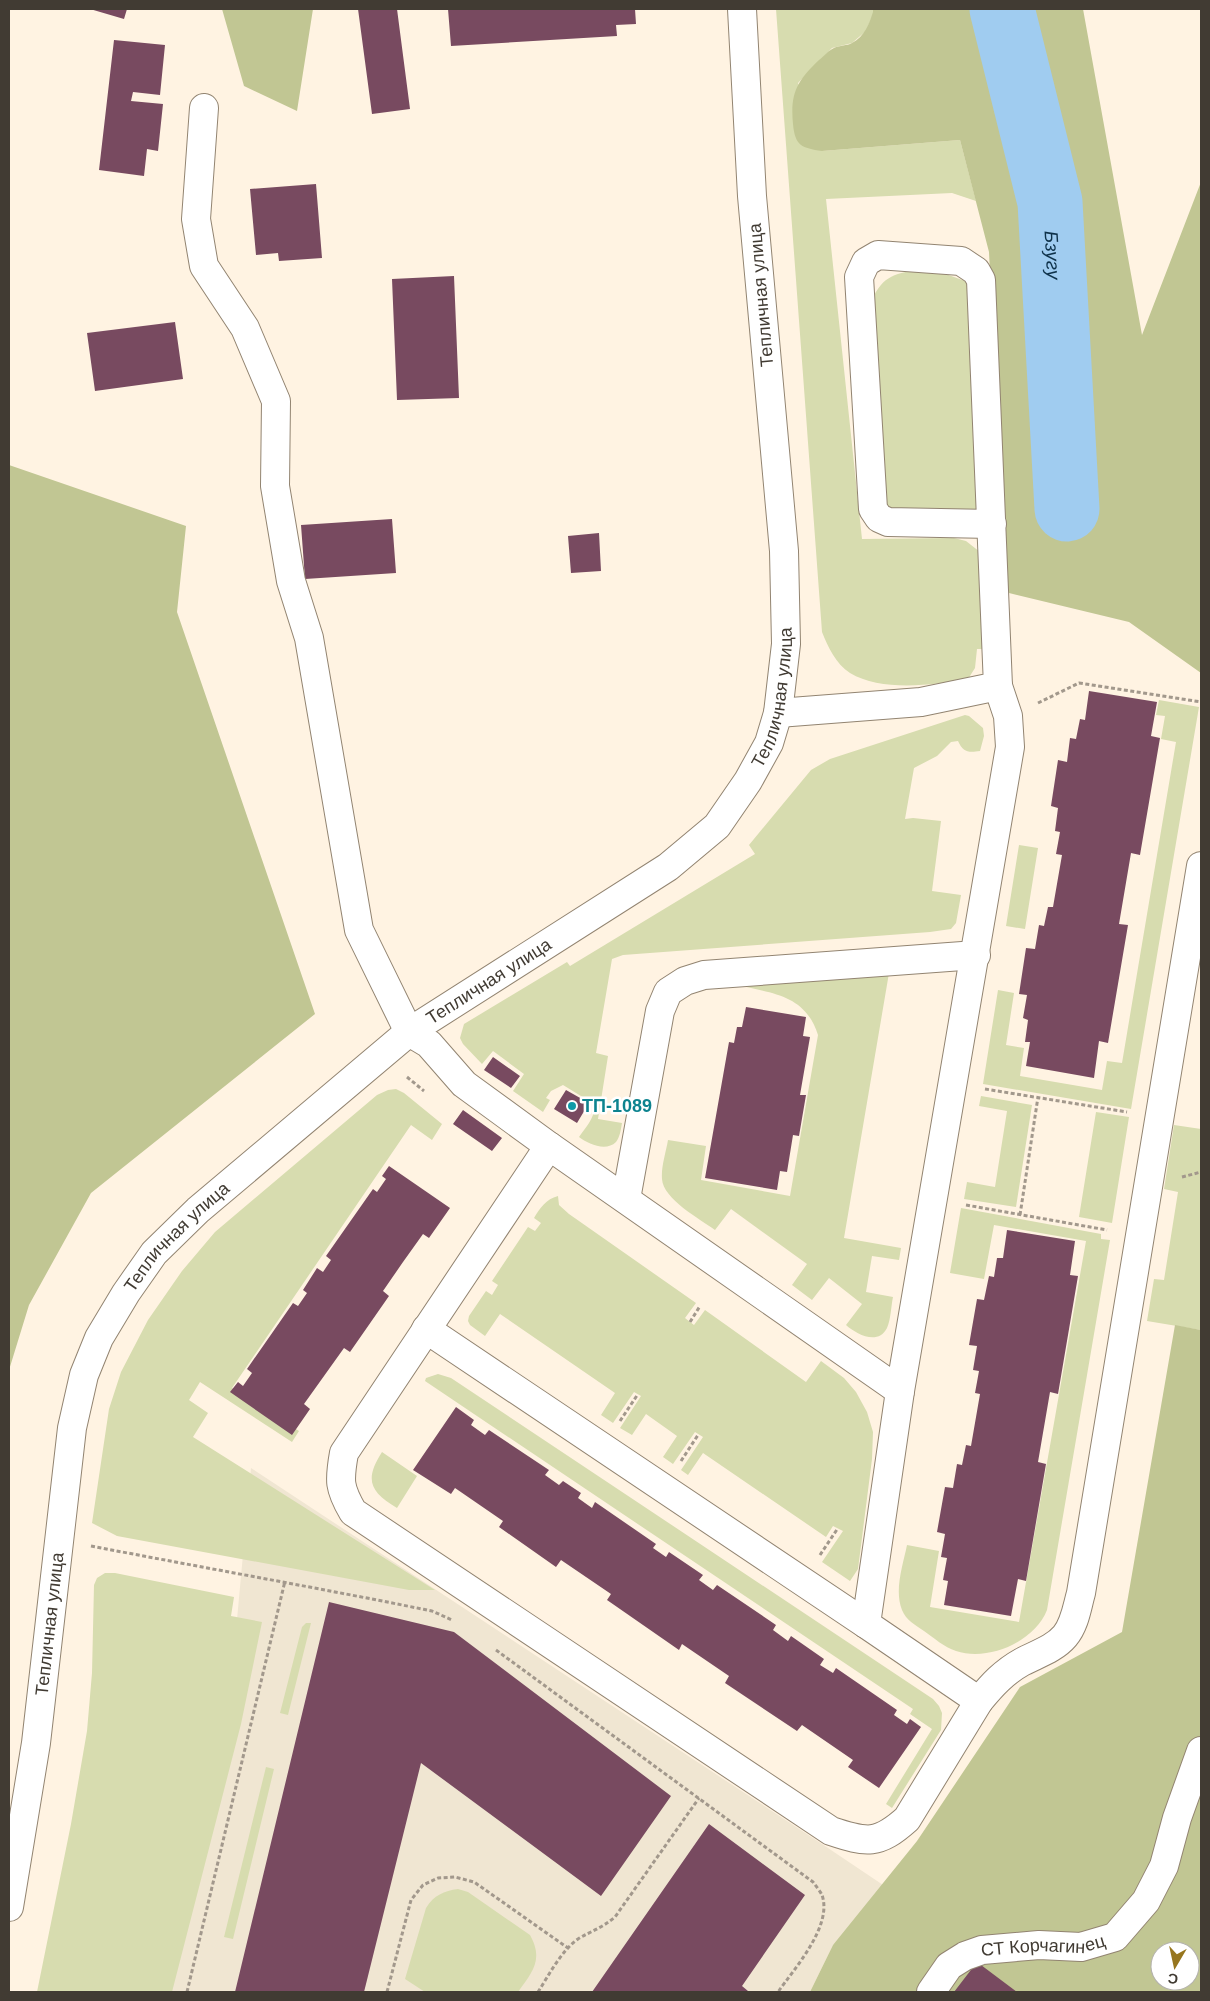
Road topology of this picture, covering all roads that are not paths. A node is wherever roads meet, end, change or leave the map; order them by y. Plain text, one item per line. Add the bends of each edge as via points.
1 (742, 9) edge
2 (204, 108) dead end
3 (992, 524) junction
4 (998, 686) junction
5 (778, 712) junction
6 (1201, 866) edge
7 (976, 955) junction
8 (410, 1032) junction
9 (549, 1146) junction
10 (626, 1199) junction
11 (426, 1329) junction
12 (900, 1391) junction
13 (866, 1624) junction
14 (980, 1701) junction
15 (1201, 1751) edge
16 (9, 1908) edge
17 (930, 1992) edge

1 - 5 street, Тепличная улица via 752,196 784,551 786,644
2 - 8 street via 196,219 204,266 245,328 276,400 276,486 291,581 310,638 359,930
3 - 3 street via 981,280 976,271 961,261 878,256 866,262 859,277 873,509 879,518 888,522
3 - 4 street
4 - 5 street via 921,702
4 - 7 street via 1008,716 1010,747
5 - 8 street, Тепличная улица via 769,743 717,826 668,867
6 - 14 street via 1074,1621 1054,1646 1020,1663 995,1681
7 - 10 street via 704,975 686,980 668,992 660,1011
7 - 12 street
8 - 9 street via 429,1044 464,1084
8 - 16 street, Тепличная улица via 198,1210 154,1253 99,1338 84,1375 72,1428 36,1743
9 - 10 street
9 - 11 street
10 - 12 street
11 - 13 street
11 - 14 street via 344,1453 340,1476 342,1494 353,1512 831,1831 870,1840 890,1834 907,1819
12 - 13 street
13 - 14 street
15 - 17 street, СТ Корчагинец via 1164,1866 1146,1901 1116,1937 1081,1946 1039,1945 982,1950 948,1966

